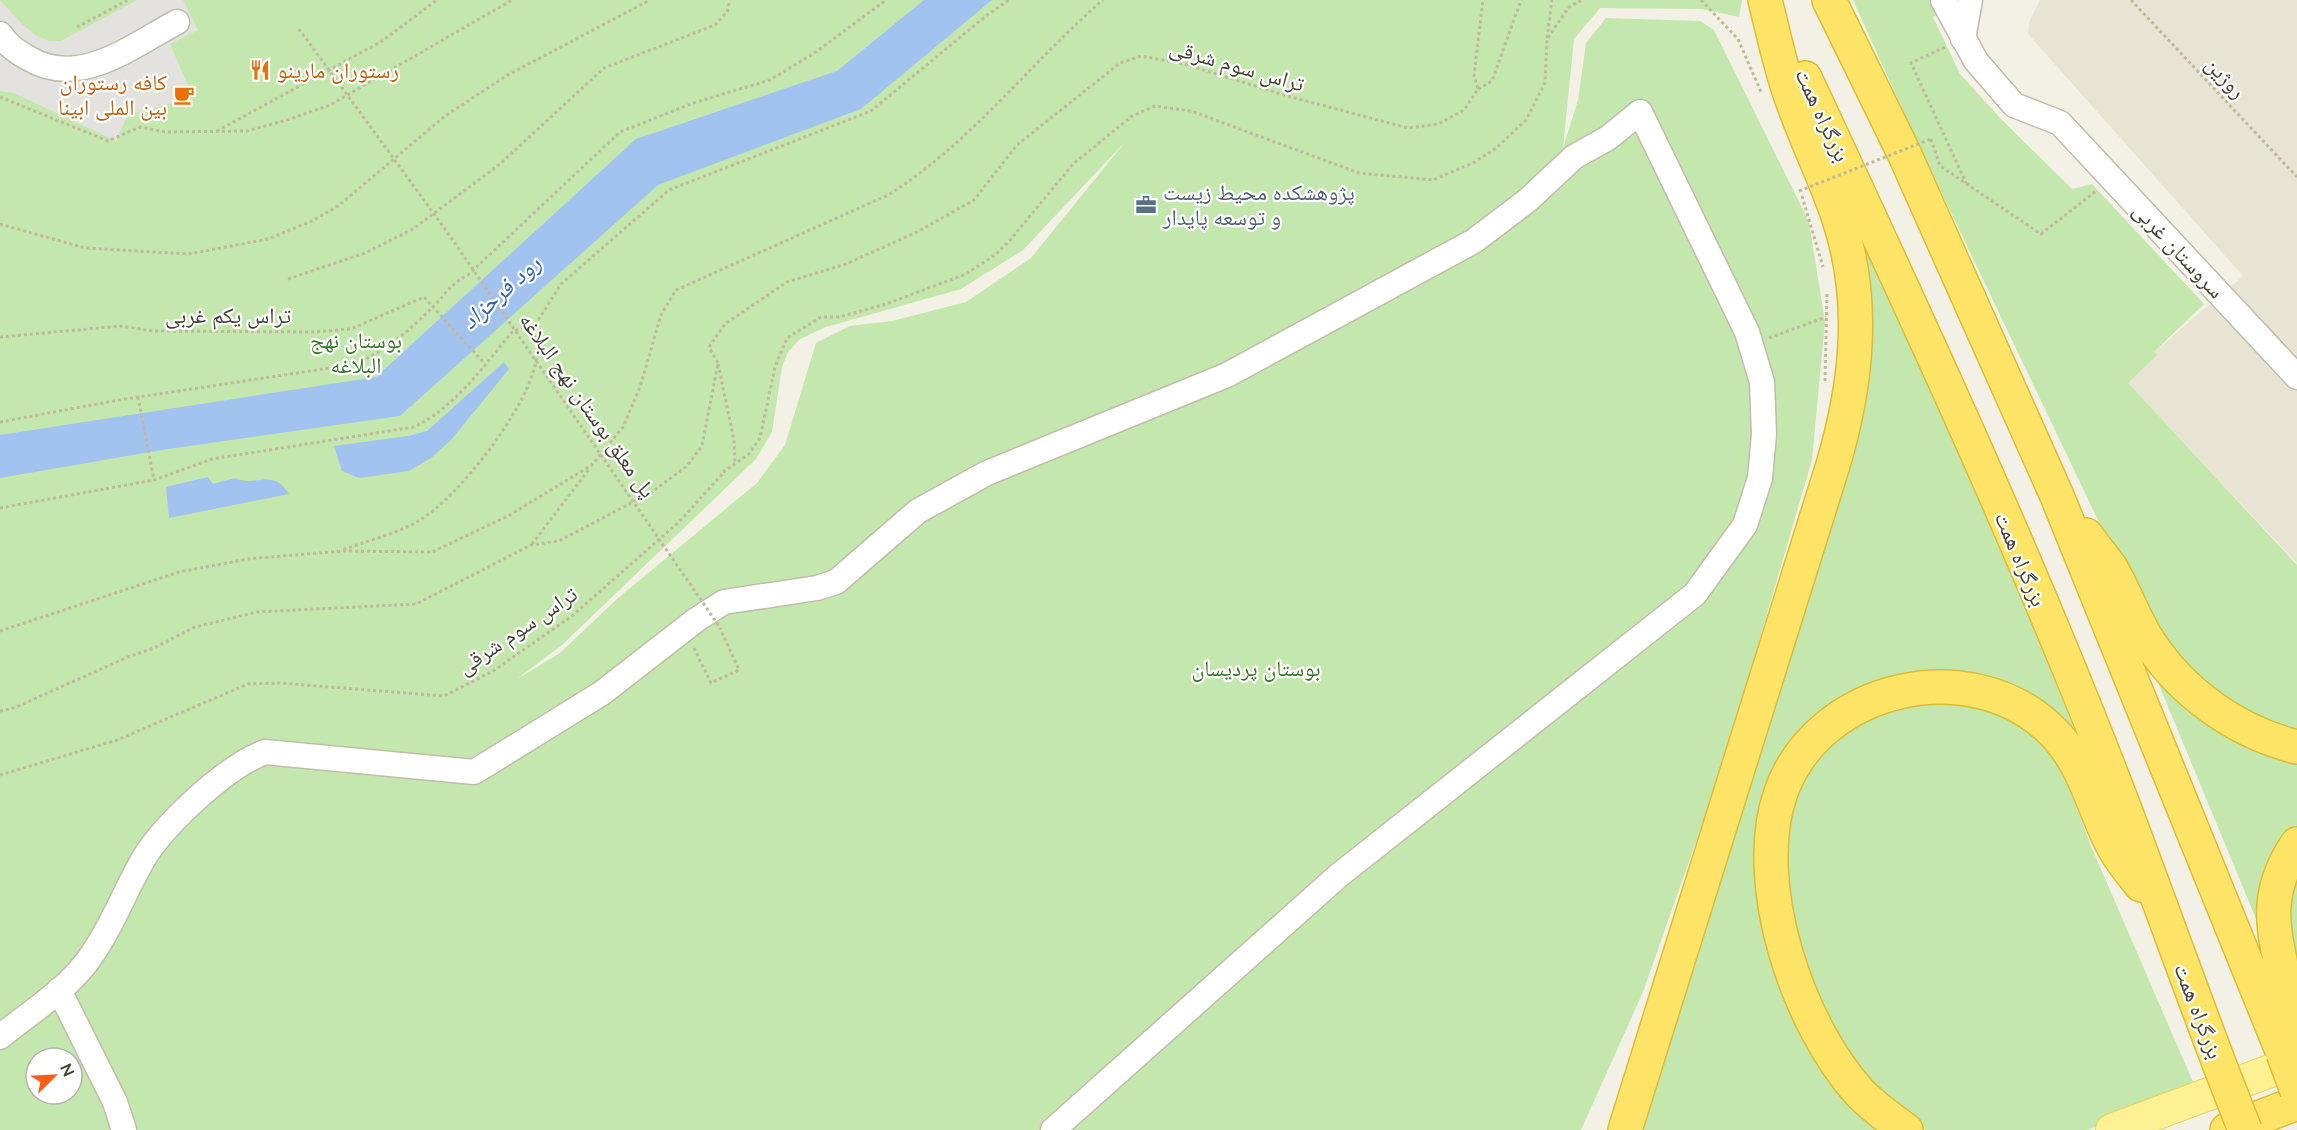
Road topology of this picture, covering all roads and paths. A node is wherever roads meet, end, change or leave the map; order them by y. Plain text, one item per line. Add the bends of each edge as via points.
1 (128, 0) edge
2 (437, 0) edge
3 (512, 0) edge
4 (650, 0) edge
5 (730, 0) edge
6 (886, 0) edge
7 (1009, 0) edge
8 (1103, 0) edge
9 (1484, 0) edge
10 (1521, 0) edge
11 (1552, 0) edge
12 (1582, 0) edge
13 (1766, 0) edge
14 (1829, 0) edge
15 (1943, 0) edge
16 (1970, 0) edge
17 (2131, 0) edge
18 (177, 22) dead end
19 (77, 27) dead end
20 (299, 29) dead end
21 (0, 34) edge
22 (1547, 39) junction
23 (1963, 39) junction
24 (1478, 89) junction
25 (0, 98) edge
26 (216, 132) junction
27 (2297, 177) edge
28 (2112, 179) junction
29 (1966, 184) junction
30 (1799, 191) dead end
31 (0, 224) edge
32 (288, 279) dead end
33 (434, 306) junction
34 (1826, 317) dead end
35 (531, 330) junction
36 (0, 337) edge
37 (1751, 345) junction
38 (718, 363) junction
39 (485, 364) junction
40 (2297, 377) edge
41 (138, 398) junction
42 (0, 422) edge
43 (592, 465) junction
44 (723, 472) junction
45 (154, 480) junction
46 (2057, 496) junction
47 (0, 508) edge
48 (531, 545) junction
49 (342, 551) junction
50 (685, 629) junction
51 (0, 631) edge
52 (0, 711) edge
53 (2297, 747) edge
54 (0, 775) edge
55 (2297, 844) edge
56 (2162, 914) junction
57 (59, 990) junction
58 (0, 1037) edge
59 (2290, 1057) edge
60 (2297, 1090) edge
61 (2297, 1103) edge
62 (124, 1130) edge
63 (1053, 1130) edge
64 (1625, 1130) edge
65 (1906, 1130) edge
66 (2112, 1130) edge
67 (2227, 1130) edge
68 (2245, 1130) edge

1 - 19 path
2 - 26 path via 382,42
3 - 26 path via 330,105 247,131
4 - 31 path via 506,76 445,116 338,206 268,239 189,254 84,248
5 - 32 path via 727,12 715,25 604,68 500,164 413,229 365,253
6 - 33 path via 816,52 770,80 620,132 468,275 450,284
7 - 35 path via 872,111 669,190 561,284
8 - 43 path via 912,180 888,195 676,290 662,315 623,427
9 - 24 path via 1474,76
10 - 24 path via 1492,81
11 - 22 path
12 - 22 path via 1569,7
13 - 56 highway, بزرگراه همت via 1923,330 1985,472 2122,802
13 - 64 highway via 1793,104 1847,249 1856,297 1854,371 1833,465
14 - 46 highway via 1904,153
15 - 23 street
16 - 23 street
17 - 27 path, روژین
18 - 21 street via 97,65 72,71 41,66 8,45
20 - 50 path, پل معلق بوستان نهج البلاغه, bridge via 463,253 719,626 739,670 711,683
22 - 44 path via 1545,83 1526,120 1495,149 1432,180 1359,172 1170,106 1146,109 1132,116 1073,164 995,255 966,274 886,304 839,317 821,317 787,338 775,368 760,438 749,454
23 - 28 street, سروستان غربی via 1976,61 2014,105 2060,123
23 - 29 path via 1911,63
24 - 38 path, تراس سوم شرقی via 1464,110 1438,124 1408,128 1184,64 1141,56 1120,63 1017,145 974,200 917,232 846,264 787,282 724,324 709,347
25 - 26 path via 108,141 140,127 166,132
28 - 29 path via 2041,234
28 - 40 street, سروستان غربی
29 - 30 path, bridge via 1940,166 1931,139
33 - 36 path, تراس یکم غربی via 424,297 351,329 315,332 153,331 121,326
33 - 39 path
33 - 41 path via 370,359
34 - 37 path
35 - 39 path via 523,327 512,332
35 - 49 path via 539,341 533,373 471,474 446,501 418,521
37 - 50 street via 1640,112 1608,138 1574,157 1528,200 1474,241 1388,290 1227,375 987,473 918,511 836,582 724,602
37 - 63 street via 1762,382 1764,434 1760,478 1745,525 1695,594 1338,876
38 - 44 path, تراس سوم شرقی via 734,440 735,464
38 - 48 path, تراس سوم شرقی via 702,446 687,465 652,492 559,541
39 - 45 path via 454,397 414,427 212,459
41 - 42 path
41 - 45 path
43 - 48 path
43 - 49 path via 508,516 432,552
44 - 54 path, تراس سوم شرقی via 680,521 572,616 494,671 444,696 249,684 117,740
45 - 47 path
46 - 53 highway via 2111,569 2150,642 2179,679 2229,719
46 - 59 highway
48 - 52 path, تراس سوم شرقی via 416,604 256,612 195,627 154,648
49 - 51 path via 248,559 179,572
50 - 57 street via 602,693 474,772 265,753 248,759 156,838 117,916 88,960
55 - 59 highway via 2282,872 2273,912
56 - 65 highway via 2112,846 2069,750 2050,728 2023,710 1993,696 1938,686 1878,698 1828,726 1794,766 1774,819 1773,889 1781,932 1794,975 1831,1053 1860,1092
56 - 68 highway, بزرگراه همت, bridge
57 - 58 street
57 - 62 street via 115,1102
59 - 60 highway, bridge
59 - 66 main road
61 - 67 highway

